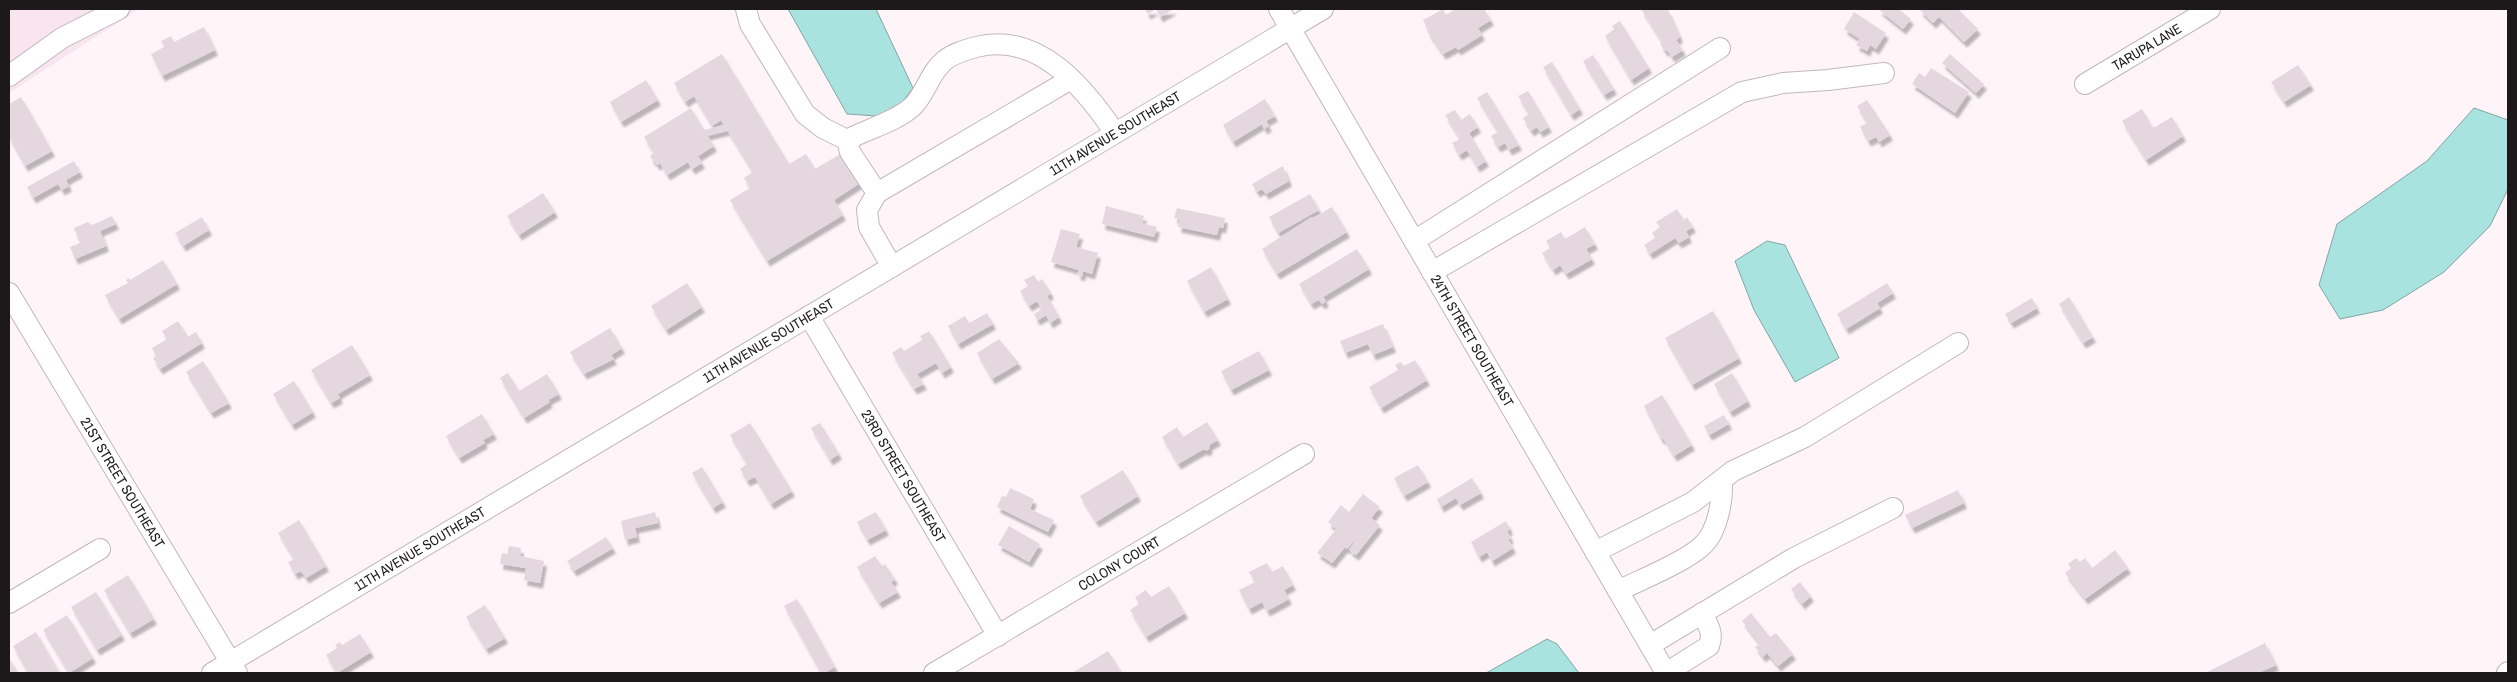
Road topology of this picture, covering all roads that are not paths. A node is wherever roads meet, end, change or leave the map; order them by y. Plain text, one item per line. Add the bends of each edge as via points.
1 (118, 9) edge
2 (746, 9) edge
3 (1279, 9) edge
4 (1323, 9) edge
5 (2210, 9) edge
6 (1290, 28) junction
7 (1720, 48) dead end
8 (1884, 73) dead end
9 (9, 76) edge
10 (1071, 79) junction
11 (2085, 84) dead end
12 (1115, 133) junction
13 (847, 140) junction
14 (877, 194) junction
15 (1414, 241) junction
16 (892, 267) junction
17 (1432, 272) junction
18 (9, 293) edge
19 (809, 316) junction
20 (1958, 343) dead end
21 (1304, 454) dead end
22 (1722, 480) junction
23 (1893, 508) dead end
24 (100, 549) dead end
25 (1595, 552) junction
26 (1618, 591) junction
27 (9, 603) edge
28 (1702, 613) junction
29 (998, 636) junction
30 (1650, 645) junction
31 (234, 668) edge
32 (212, 673) edge
33 (934, 673) edge
34 (1666, 673) edge

1 - 9 street via 62,38
2 - 13 street via 750,24 805,114
3 - 6 street, 24TH STREET SOUTHEAST
4 - 6 street, 11TH AVENUE SOUTHEAST
5 - 11 street, TARUPA LANE
6 - 12 street, 11TH AVENUE SOUTHEAST
6 - 15 street, 24TH STREET SOUTHEAST
7 - 15 street
8 - 17 street via 1783,83 1742,92
10 - 12 street via 1096,104
10 - 13 street via 1059,66 1012,44 992,43 966,49 945,60 911,107
10 - 14 street
12 - 16 street, 11TH AVENUE SOUTHEAST
13 - 14 street via 850,152
14 - 16 street via 867,210 869,227
15 - 17 street, 24TH STREET SOUTHEAST
16 - 19 street, 11TH AVENUE SOUTHEAST
17 - 25 street, 24TH STREET SOUTHEAST
18 - 31 street, 21ST STREET SOUTHEAST
19 - 29 street, 23RD STREET SOUTHEAST
19 - 31 street, 11TH AVENUE SOUTHEAST
20 - 22 street via 1805,437
21 - 29 street, COLONY COURT
22 - 25 street via 1693,502
22 - 26 street via 1723,495 1704,545
23 - 28 street via 1794,558
24 - 27 street
25 - 26 street, 24TH STREET SOUTHEAST
26 - 30 street, 24TH STREET SOUTHEAST
28 - 30 street
28 - 34 street via 1712,638 1709,646
29 - 33 street, COLONY COURT
30 - 34 street, 24TH STREET SOUTHEAST
31 - 32 street, 11TH AVENUE SOUTHEAST

